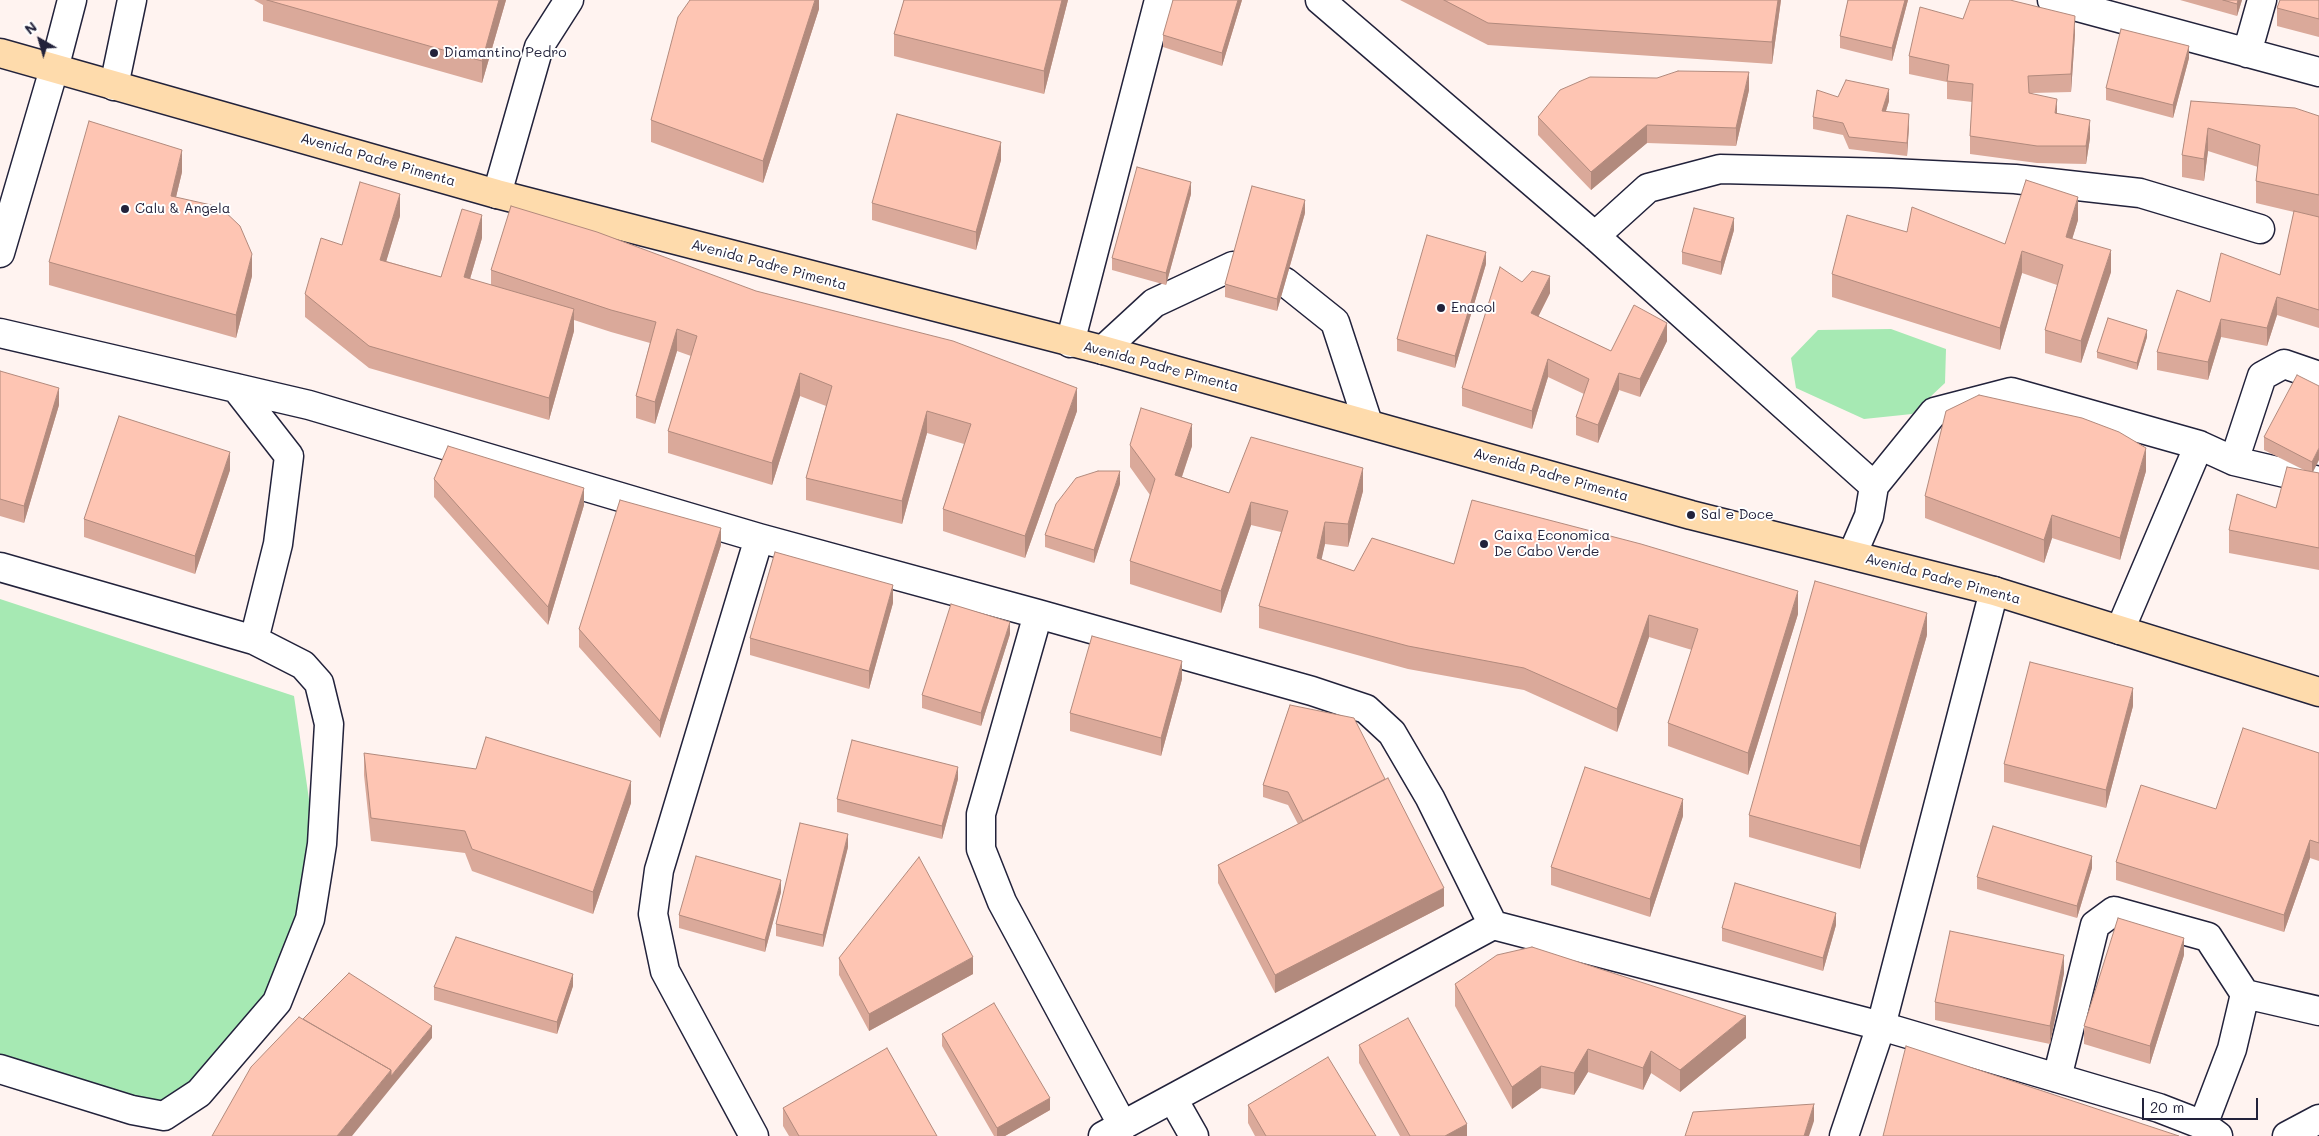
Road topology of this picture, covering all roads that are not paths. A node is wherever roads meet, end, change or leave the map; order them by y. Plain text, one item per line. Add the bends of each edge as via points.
1 (72, 0) edge
2 (132, 0) edge
3 (569, 0) edge
4 (1159, 0) edge
5 (1320, 0) edge
6 (2052, 0) edge
7 (2262, 0) edge
8 (0, 53) edge
9 (2247, 53) junction
10 (54, 69) junction
11 (2319, 72) edge
12 (114, 86) junction
13 (497, 194) junction
14 (2260, 229) dead end
15 (1595, 236) junction
16 (0, 253) edge
17 (1233, 266) edge
18 (1285, 282) edge
19 (0, 333) edge
20 (1070, 343) junction
21 (1103, 350) junction
22 (2319, 376) edge
23 (236, 388) junction
24 (1368, 423) junction
25 (2199, 445) junction
26 (2234, 461) junction
27 (2319, 481) edge
28 (1874, 486) junction
29 (759, 538) junction
30 (1852, 556) junction
31 (0, 567) edge
32 (1994, 591) junction
33 (1038, 614) junction
34 (2120, 630) junction
35 (254, 640) junction
36 (2319, 692) edge
37 (1493, 925) junction
38 (2245, 994) junction
39 (2319, 1011) edge
40 (1881, 1026) junction
41 (0, 1070) edge
42 (2057, 1078) junction
43 (1173, 1099) junction
44 (2319, 1119) edge
45 (1113, 1131) edge
46 (2211, 1131) edge
47 (754, 1136) edge
48 (1194, 1136) edge
49 (1844, 1136) edge
50 (2287, 1136) edge

1 - 10 street
2 - 12 street
3 - 13 street via 539,47
4 - 20 street
5 - 15 street
6 - 9 street
7 - 9 street
8 - 10 main road, Avenida Padre Pimenta
9 - 11 street
10 - 12 main road, Avenida Padre Pimenta
10 - 16 street
12 - 13 main road, Avenida Padre Pimenta
13 - 20 main road, Avenida Padre Pimenta
14 - 15 street via 2140,194 2073,186 1891,173 1720,169 1648,188
15 - 28 street
17 - 21 street via 1154,304
18 - 24 street via 1335,322
19 - 23 street
20 - 21 main road, Avenida Padre Pimenta
21 - 24 main road, Avenida Padre Pimenta
22 - 26 street via 2284,364 2262,376
23 - 29 street via 308,405
23 - 35 street via 289,456 278,544
24 - 30 main road, Avenida Padre Pimenta via 1691,515
25 - 26 street
25 - 28 street via 2011,392 1934,412
25 - 34 street
26 - 27 street
28 - 30 street via 1869,516
29 - 33 street
29 - 47 street via 659,870 653,914 665,971
30 - 32 main road, Avenida Padre Pimenta
31 - 35 street
32 - 34 main road, Avenida Padre Pimenta
32 - 40 street
33 - 37 street via 1366,709 1397,741 1430,798
33 - 45 street via 981,814 981,849 1002,902
34 - 36 main road, Avenida Padre Pimenta
35 - 41 street via 303,665 319,683 329,724 322,844 310,919 277,1002 199,1093 164,1116 132,1110
37 - 40 street
37 - 43 street
38 - 39 street
38 - 42 street via 2208,937 2114,911 2095,925
38 - 46 street
40 - 42 street
40 - 49 street
42 - 46 street via 2159,1108
43 - 45 street
43 - 48 street
44 - 50 street

